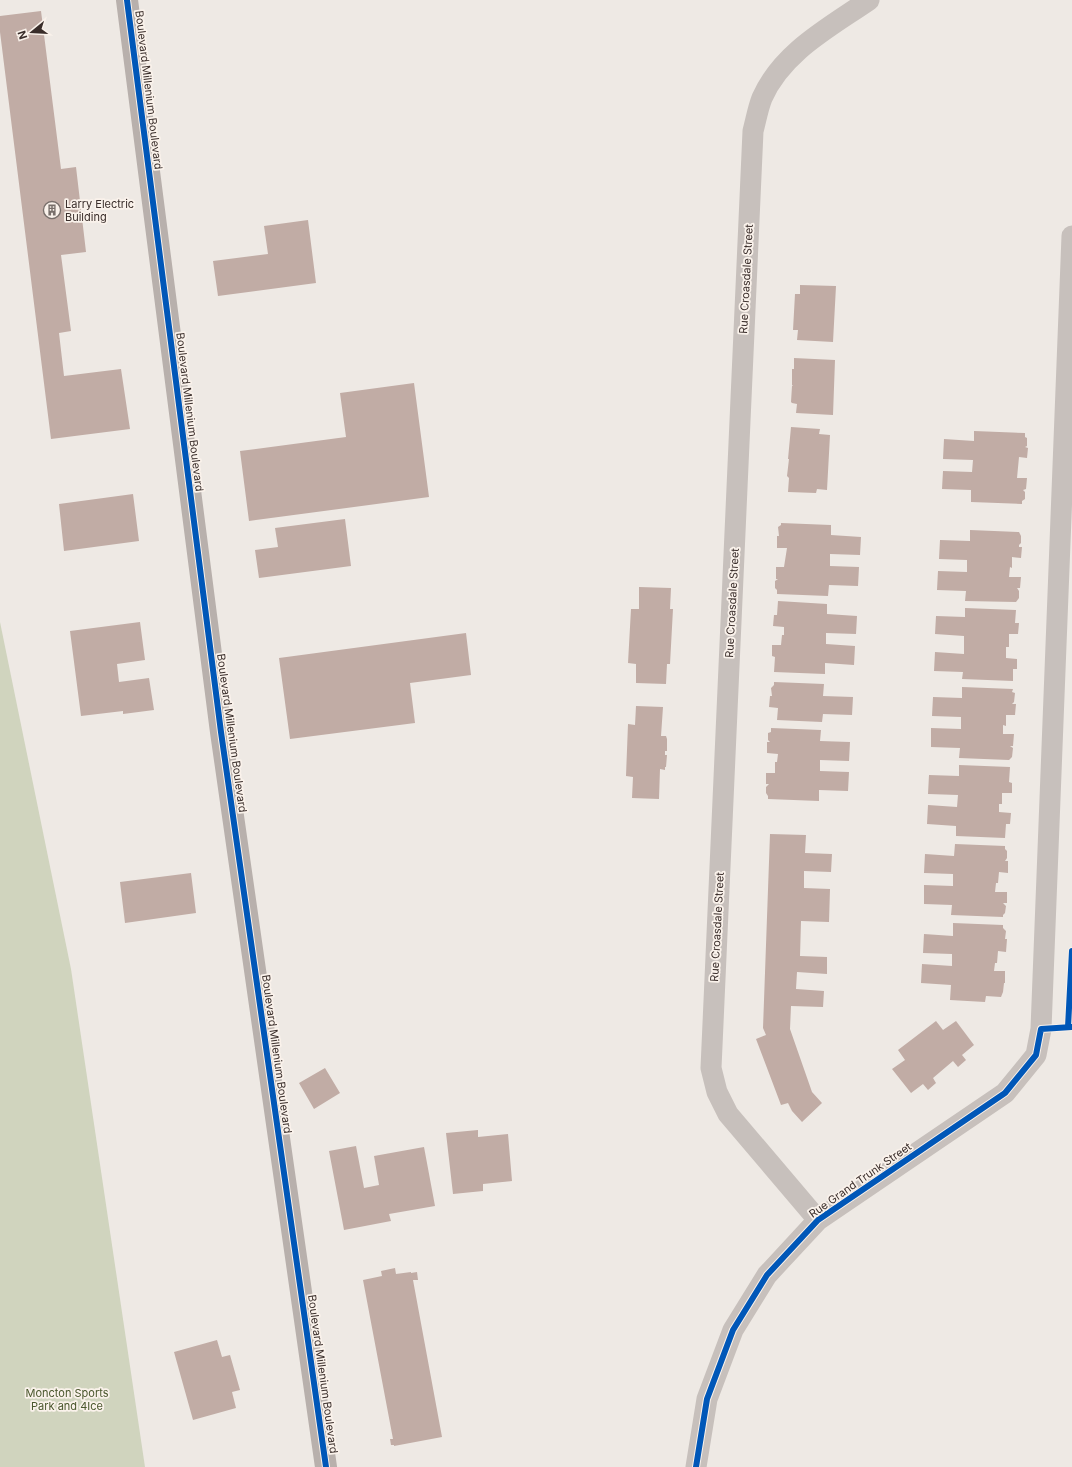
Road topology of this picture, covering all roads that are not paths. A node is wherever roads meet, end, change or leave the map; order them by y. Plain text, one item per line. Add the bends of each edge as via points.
1 (127, 0) edge
2 (869, 0) edge
3 (1072, 236) edge
4 (818, 1220) junction
5 (326, 1467) edge
6 (696, 1467) edge

1 - 5 main road, Boulevard Millenium Boulevard via 221,732
2 - 4 street, Rue Croasdale Street via 804,45 779,70 762,98 753,131 711,1068 717,1092 728,1114
3 - 4 street, Rue Grand Trunk Street via 1041,1029 1036,1055 1004,1093
4 - 6 street, Rue Grand Trunk Street via 767,1275 733,1330 707,1399

